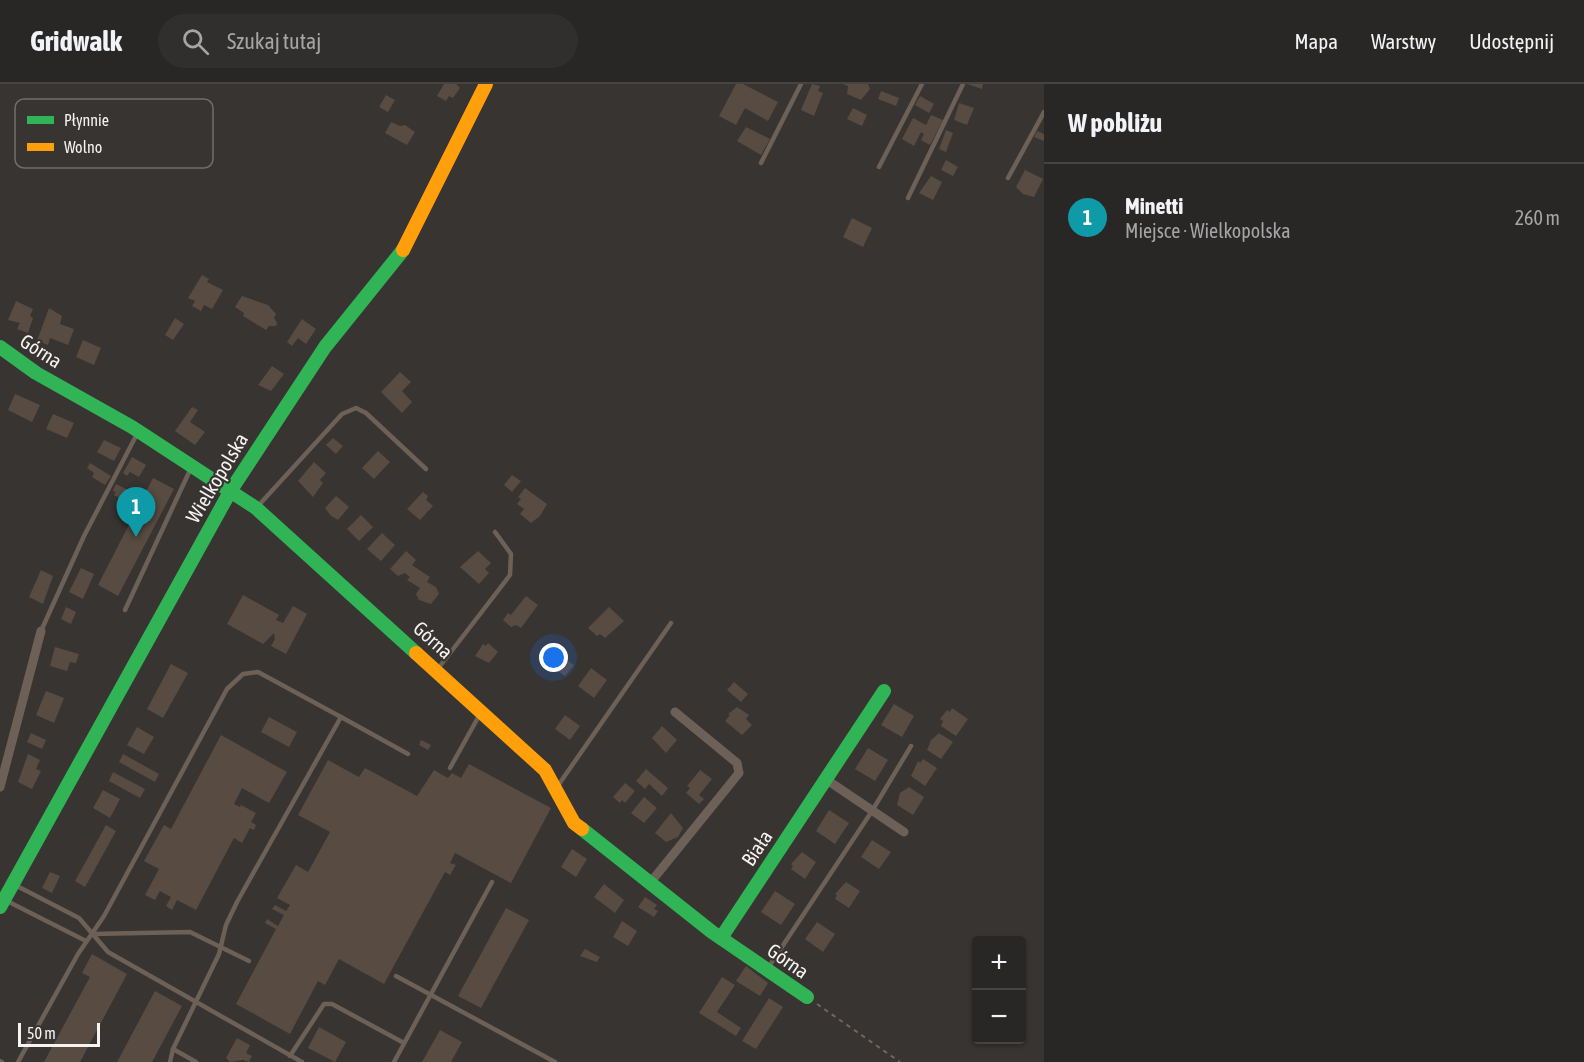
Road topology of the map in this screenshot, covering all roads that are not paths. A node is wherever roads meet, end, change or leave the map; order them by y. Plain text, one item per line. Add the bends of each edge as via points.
1 (486, 84) edge
2 (801, 84) edge
3 (922, 84) edge
4 (963, 84) edge
5 (1044, 112) edge
6 (761, 163) dead end
7 (879, 167) dead end
8 (1008, 178) dead end
9 (908, 198) dead end
10 (0, 347) edge
11 (139, 431) junction
12 (191, 467) junction
13 (426, 469) dead end
14 (231, 490) junction
15 (256, 508) junction
16 (495, 532) dead end
17 (125, 610) dead end
18 (671, 623) dead end
19 (41, 632) joint
20 (437, 670) junction
21 (884, 691) dead end
22 (482, 711) junction
23 (675, 712) dead end
24 (341, 717) junction
25 (911, 746) dead end
26 (408, 754) dead end
27 (450, 768) dead end
28 (827, 780) junction
29 (0, 787) edge
30 (557, 787) junction
31 (872, 811) junction
32 (904, 832) dead end
33 (492, 882) dead end
34 (13, 884) junction
35 (650, 884) junction
36 (2, 903) edge
37 (91, 934) junction
38 (721, 938) junction
39 (86, 941) junction
40 (221, 946) junction
41 (249, 961) dead end
42 (767, 970) junction
43 (396, 976) dead end
44 (430, 994) junction
45 (807, 998) road end
46 (197, 1003) junction
47 (404, 1043) junction
48 (173, 1049) junction
49 (290, 1056) junction
50 (18, 1062) edge
51 (170, 1062) edge
52 (196, 1062) edge
53 (302, 1062) edge
54 (394, 1062) edge
55 (555, 1062) edge

1 - 14 street, Wielkopolska via 406,247 325,347
2 - 6 lane
3 - 7 lane
4 - 9 lane
5 - 8 lane
10 - 11 street, Górna via 36,373
11 - 12 street, Górna
11 - 19 lane via 84,536
12 - 14 street, Górna
12 - 17 lane
13 - 15 lane via 356,408 342,414
14 - 15 street, Górna
14 - 34 street, Wielkopolska
15 - 20 street, Górna
16 - 20 lane via 511,554 510,575
18 - 30 lane
19 - 29 street
20 - 22 street, Górna
21 - 28 street, Biała
22 - 27 lane
22 - 30 street, Górna via 545,770
23 - 35 street via 737,763 739,773
24 - 26 lane
24 - 37 lane via 264,674 251,672 235,680
24 - 40 lane via 237,902
25 - 31 lane
28 - 31 street
28 - 38 street, Biała
30 - 35 street, Górna via 574,823
31 - 32 street
31 - 42 lane
33 - 44 lane
34 - 36 street, Wielkopolska
34 - 37 lane via 79,918
35 - 38 street, Górna
36 - 39 lane
37 - 39 lane
37 - 40 lane via 190,932
37 - 46 lane via 108,952
38 - 42 street, Górna
39 - 50 lane
40 - 41 lane
40 - 46 lane
42 - 45 street, Górna
43 - 44 lane
44 - 47 lane
44 - 55 lane
46 - 48 lane
46 - 49 lane
47 - 49 lane via 332,1004 324,1004
47 - 54 lane
48 - 51 lane
48 - 52 lane
49 - 53 lane

